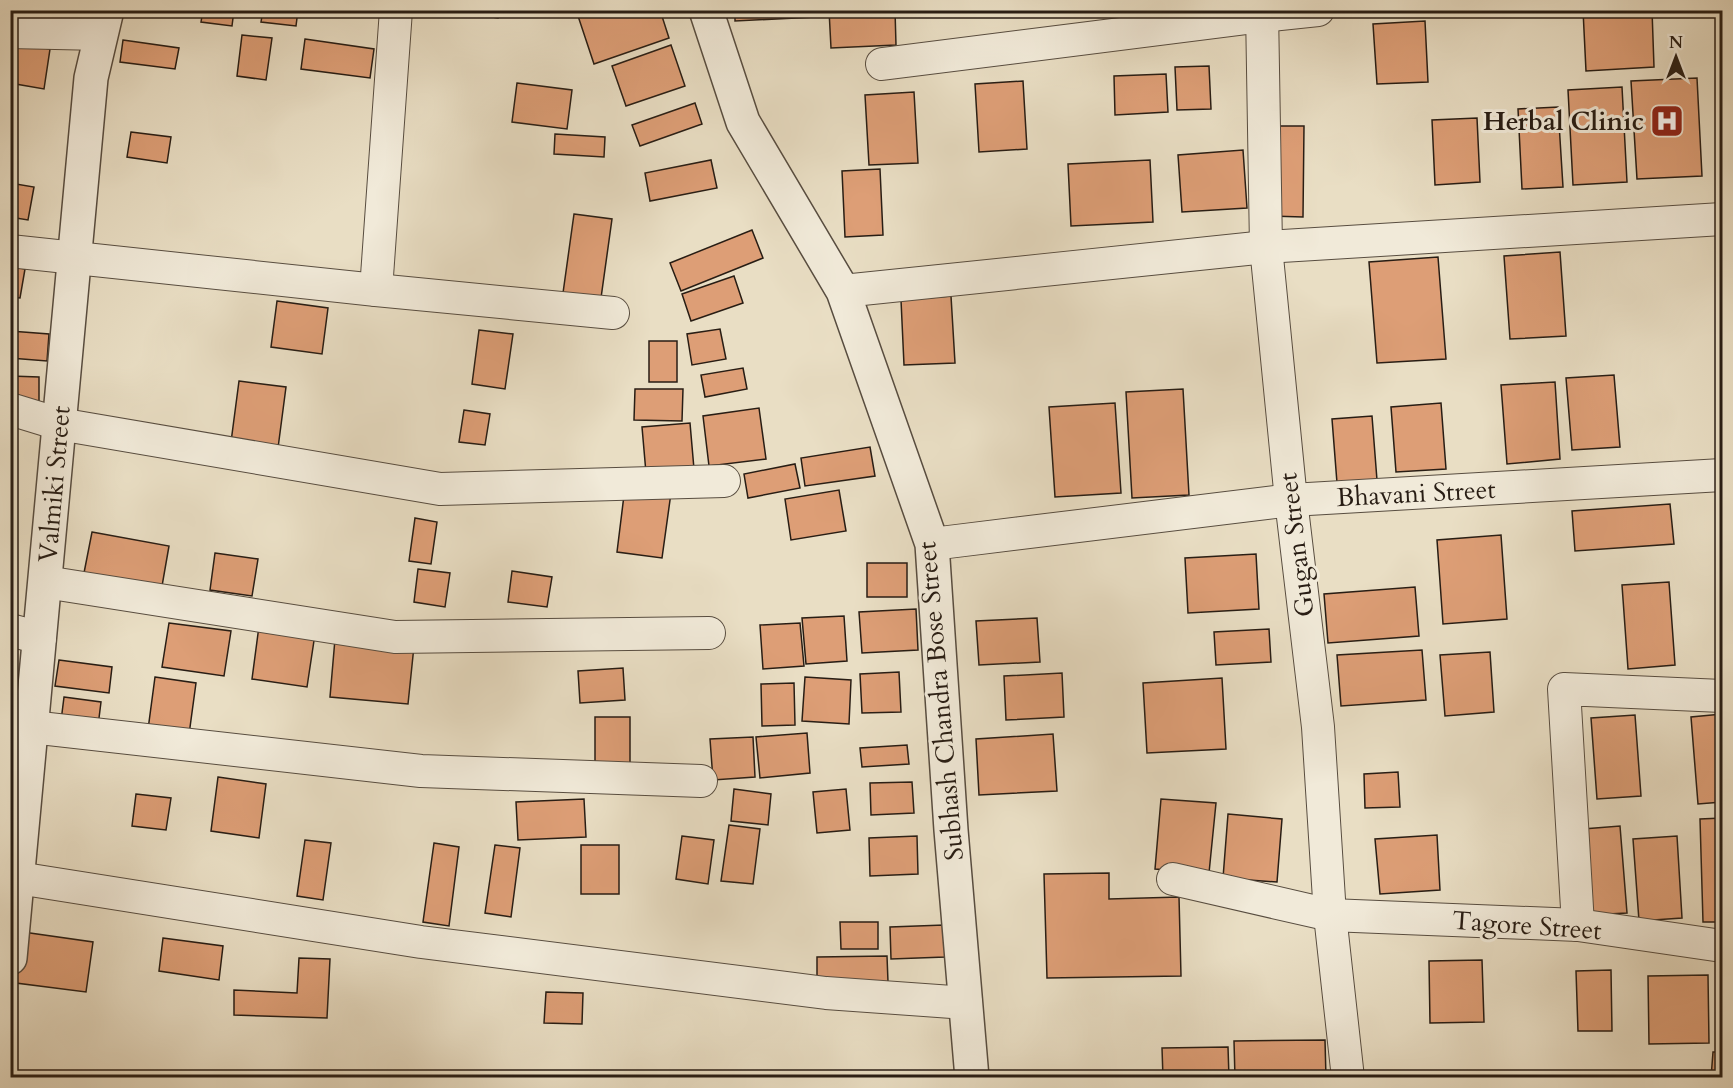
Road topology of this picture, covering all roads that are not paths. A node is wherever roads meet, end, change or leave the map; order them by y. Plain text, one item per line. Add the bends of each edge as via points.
1 (396, 10) edge
2 (706, 10) edge
3 (1318, 10) edge
4 (1263, 13) edge
5 (104, 22) edge
6 (10, 32) edge
7 (882, 64) dead end
8 (1722, 219) edge
9 (1266, 247) junction
10 (10, 251) edge
11 (74, 257) junction
12 (376, 290) junction
13 (843, 291) junction
14 (613, 313) dead end
15 (10, 410) edge
16 (59, 424) junction
17 (1722, 475) edge
18 (724, 481) dead end
19 (1290, 500) junction
20 (932, 544) junction
21 (45, 582) junction
22 (709, 633) dead end
23 (25, 634) edge
24 (1722, 696) edge
25 (31, 727) junction
26 (701, 781) dead end
27 (14, 877) edge
28 (1173, 879) dead end
29 (1330, 915) junction
30 (1578, 925) junction
31 (1722, 946) edge
32 (10, 958) edge
33 (966, 1003) junction
34 (972, 1077) edge
35 (1348, 1077) edge

1 - 12 street
2 - 13 street, Subhash Chandra Bose Street via 743,122
3 - 4 street
4 - 7 street
4 - 9 street, Gugan Street
5 - 6 street
5 - 11 street, Valmiki Street via 91,78
8 - 9 street
9 - 13 street
9 - 19 street, Gugan Street
10 - 11 street
11 - 12 street
11 - 16 street, Valmiki Street
12 - 14 street
13 - 20 street, Subhash Chandra Bose Street
15 - 16 street
16 - 18 street via 440,489
16 - 21 street, Valmiki Street
17 - 19 street, Bhavani Street
19 - 20 street, Bhavani Street
19 - 29 street, Gugan Street via 1318,727
20 - 33 street, Subhash Chandra Bose Street
21 - 22 street via 395,637
21 - 23 street, Valmiki Street
23 - 25 street, Valmiki Street
24 - 30 street via 1564,689
25 - 26 street via 421,771
25 - 27 street, Valmiki Street
27 - 32 street, Valmiki Street
27 - 33 street via 421,942 826,993
28 - 29 street, Tagore Street
29 - 30 street, Tagore Street
29 - 35 street, Gugan Street
30 - 31 street, Tagore Street
33 - 34 street, Subhash Chandra Bose Street

